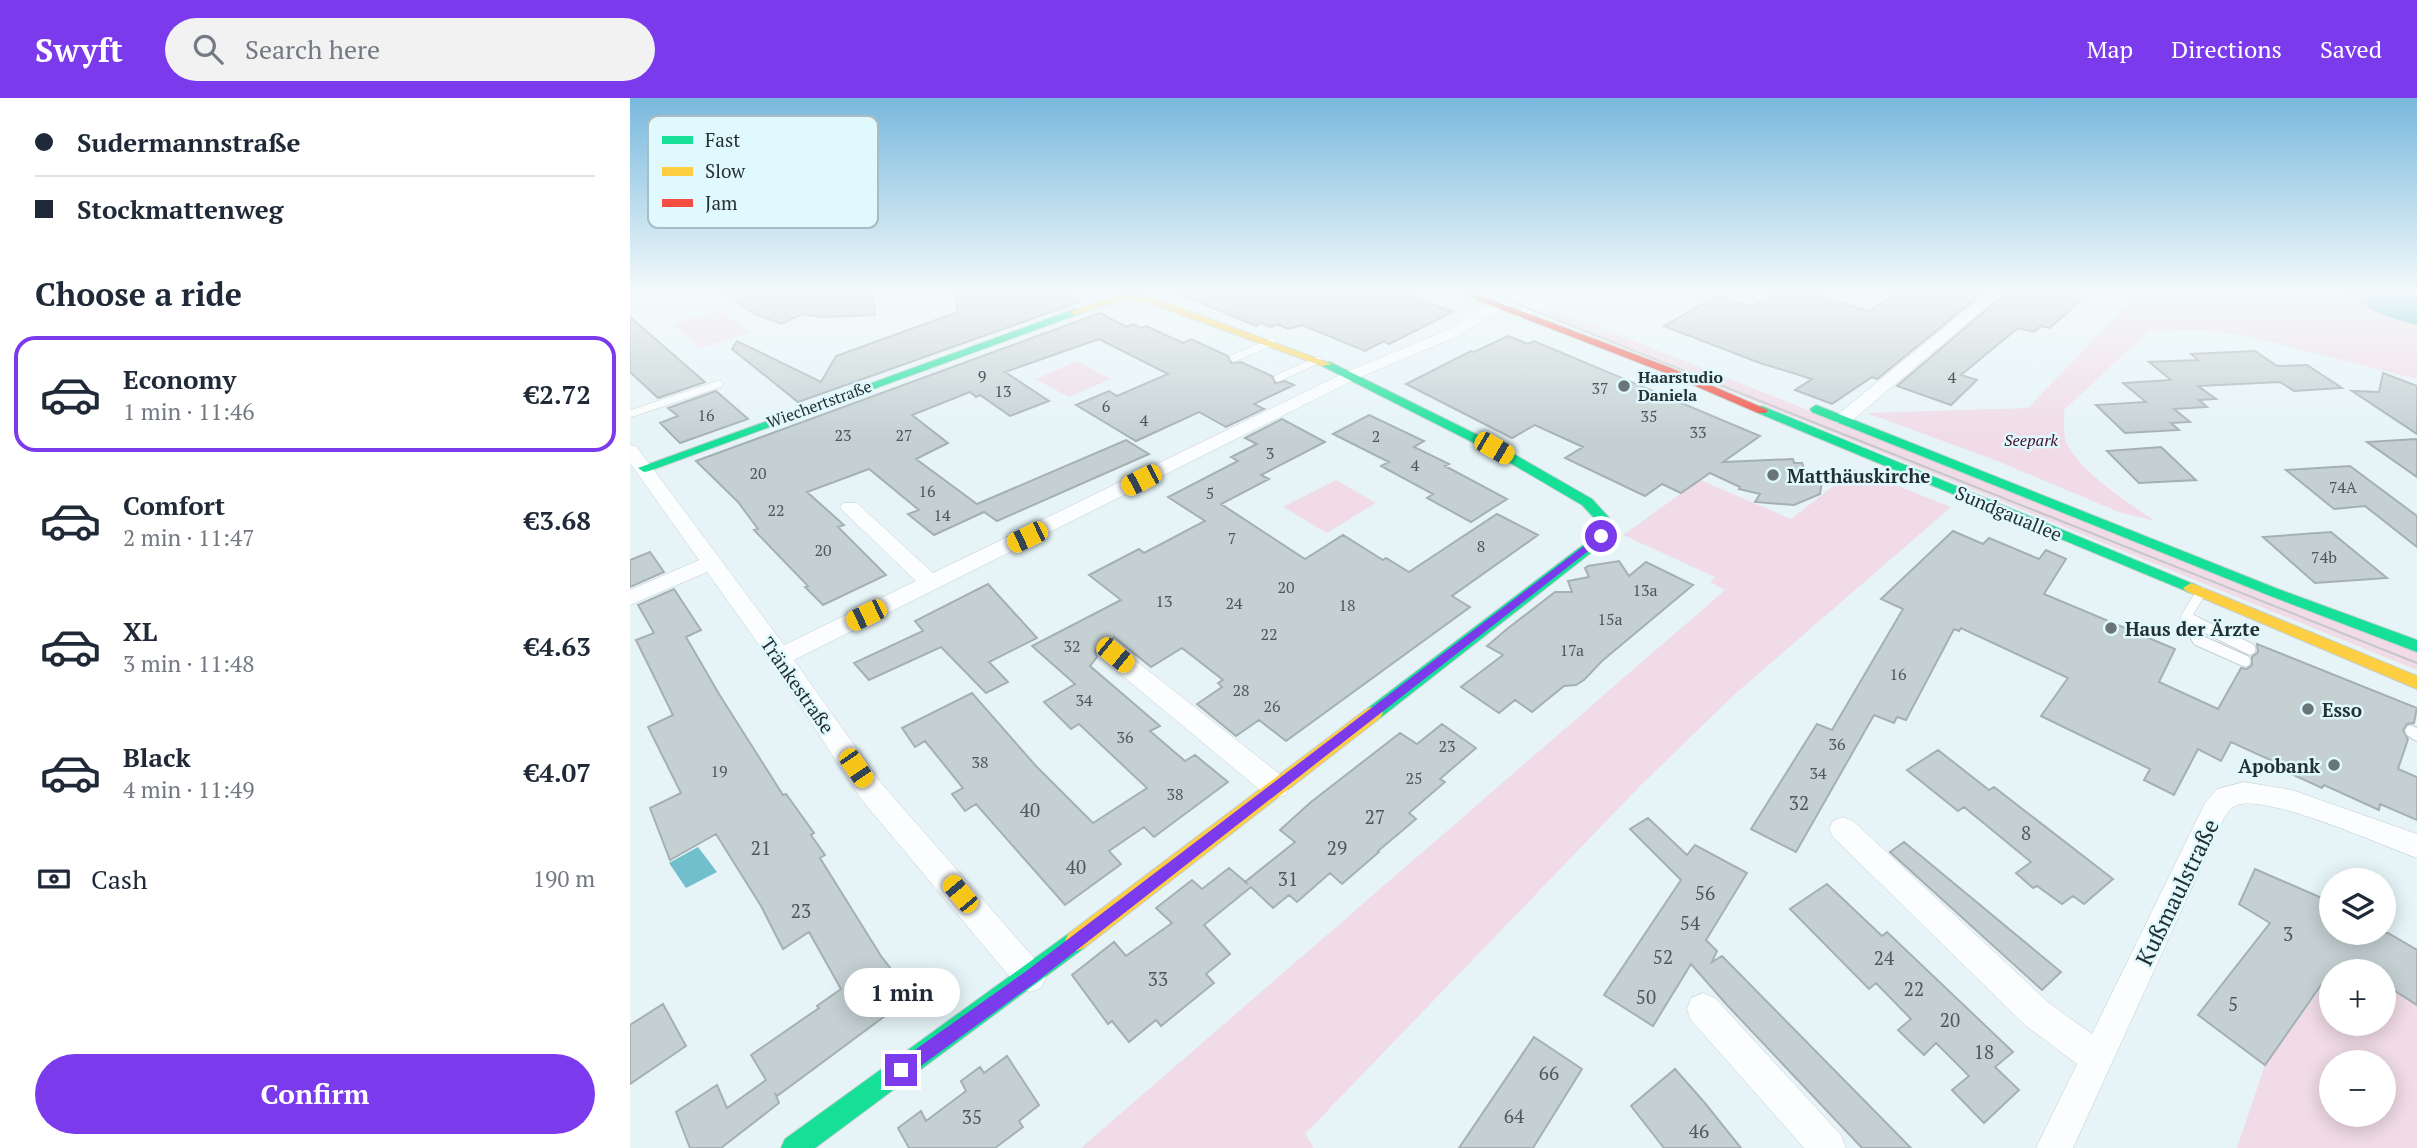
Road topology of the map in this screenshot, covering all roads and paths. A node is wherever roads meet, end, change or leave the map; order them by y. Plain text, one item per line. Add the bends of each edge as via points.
1 (987, 341) edge
2 (1268, 341) edge
3 (1434, 341) edge
4 (1593, 341) edge
5 (1938, 341) edge
6 (1274, 343) junction
7 (1238, 359) dead end
8 (1314, 359) junction
9 (1276, 376) dead end
10 (1352, 376) junction
11 (719, 384) dead end
12 (1807, 405) dead end
13 (630, 414) edge
14 (1843, 419) junction
15 (637, 459) edge
16 (850, 507) dead end
17 (709, 563) junction
18 (931, 583) junction
19 (2201, 592) junction
20 (630, 598) edge
21 (2186, 617) junction
22 (2417, 646) edge
23 (2250, 649) dead end
24 (1109, 652) dead end
25 (780, 657) junction
26 (2245, 661) dead end
27 (2417, 682) edge
28 (1276, 787) junction
29 (1843, 829) dead end
30 (2417, 846) edge
31 (1030, 977) junction
32 (1703, 1009) dead end
33 (2098, 1057) junction
34 (794, 1148) edge
35 (1828, 1148) edge
36 (2054, 1148) edge

1 - 15 street, Wiechertstraße
2 - 6 street, Wiechertstraße
3 - 10 street
4 - 19 street, Sundgauallee
5 - 14 street
6 - 7 lane
6 - 8 street, Wiechertstraße
8 - 9 lane
8 - 10 street, Wiechertstraße
10 - 18 street
10 - 28 street, Wiechertstraße via 1494,448 1587,502 1602,514 1605,529 1592,545
11 - 13 lane
12 - 14 street, Sundgauallee
14 - 22 street, Sundgauallee
15 - 17 street, Tränkestraße
16 - 18 street
17 - 20 street
17 - 25 street, Tränkestraße
18 - 25 street
19 - 21 lane
19 - 27 street, Sundgauallee
21 - 23 lane
21 - 26 lane via 2198,640
24 - 28 street
25 - 31 street, Tränkestraße via 872,790
28 - 31 street
29 - 33 street via 2037,1014
30 - 33 street, Kußmaulstraße via 2260,792 2224,798
31 - 34 street
32 - 35 street
33 - 36 street, Kußmaulstraße

